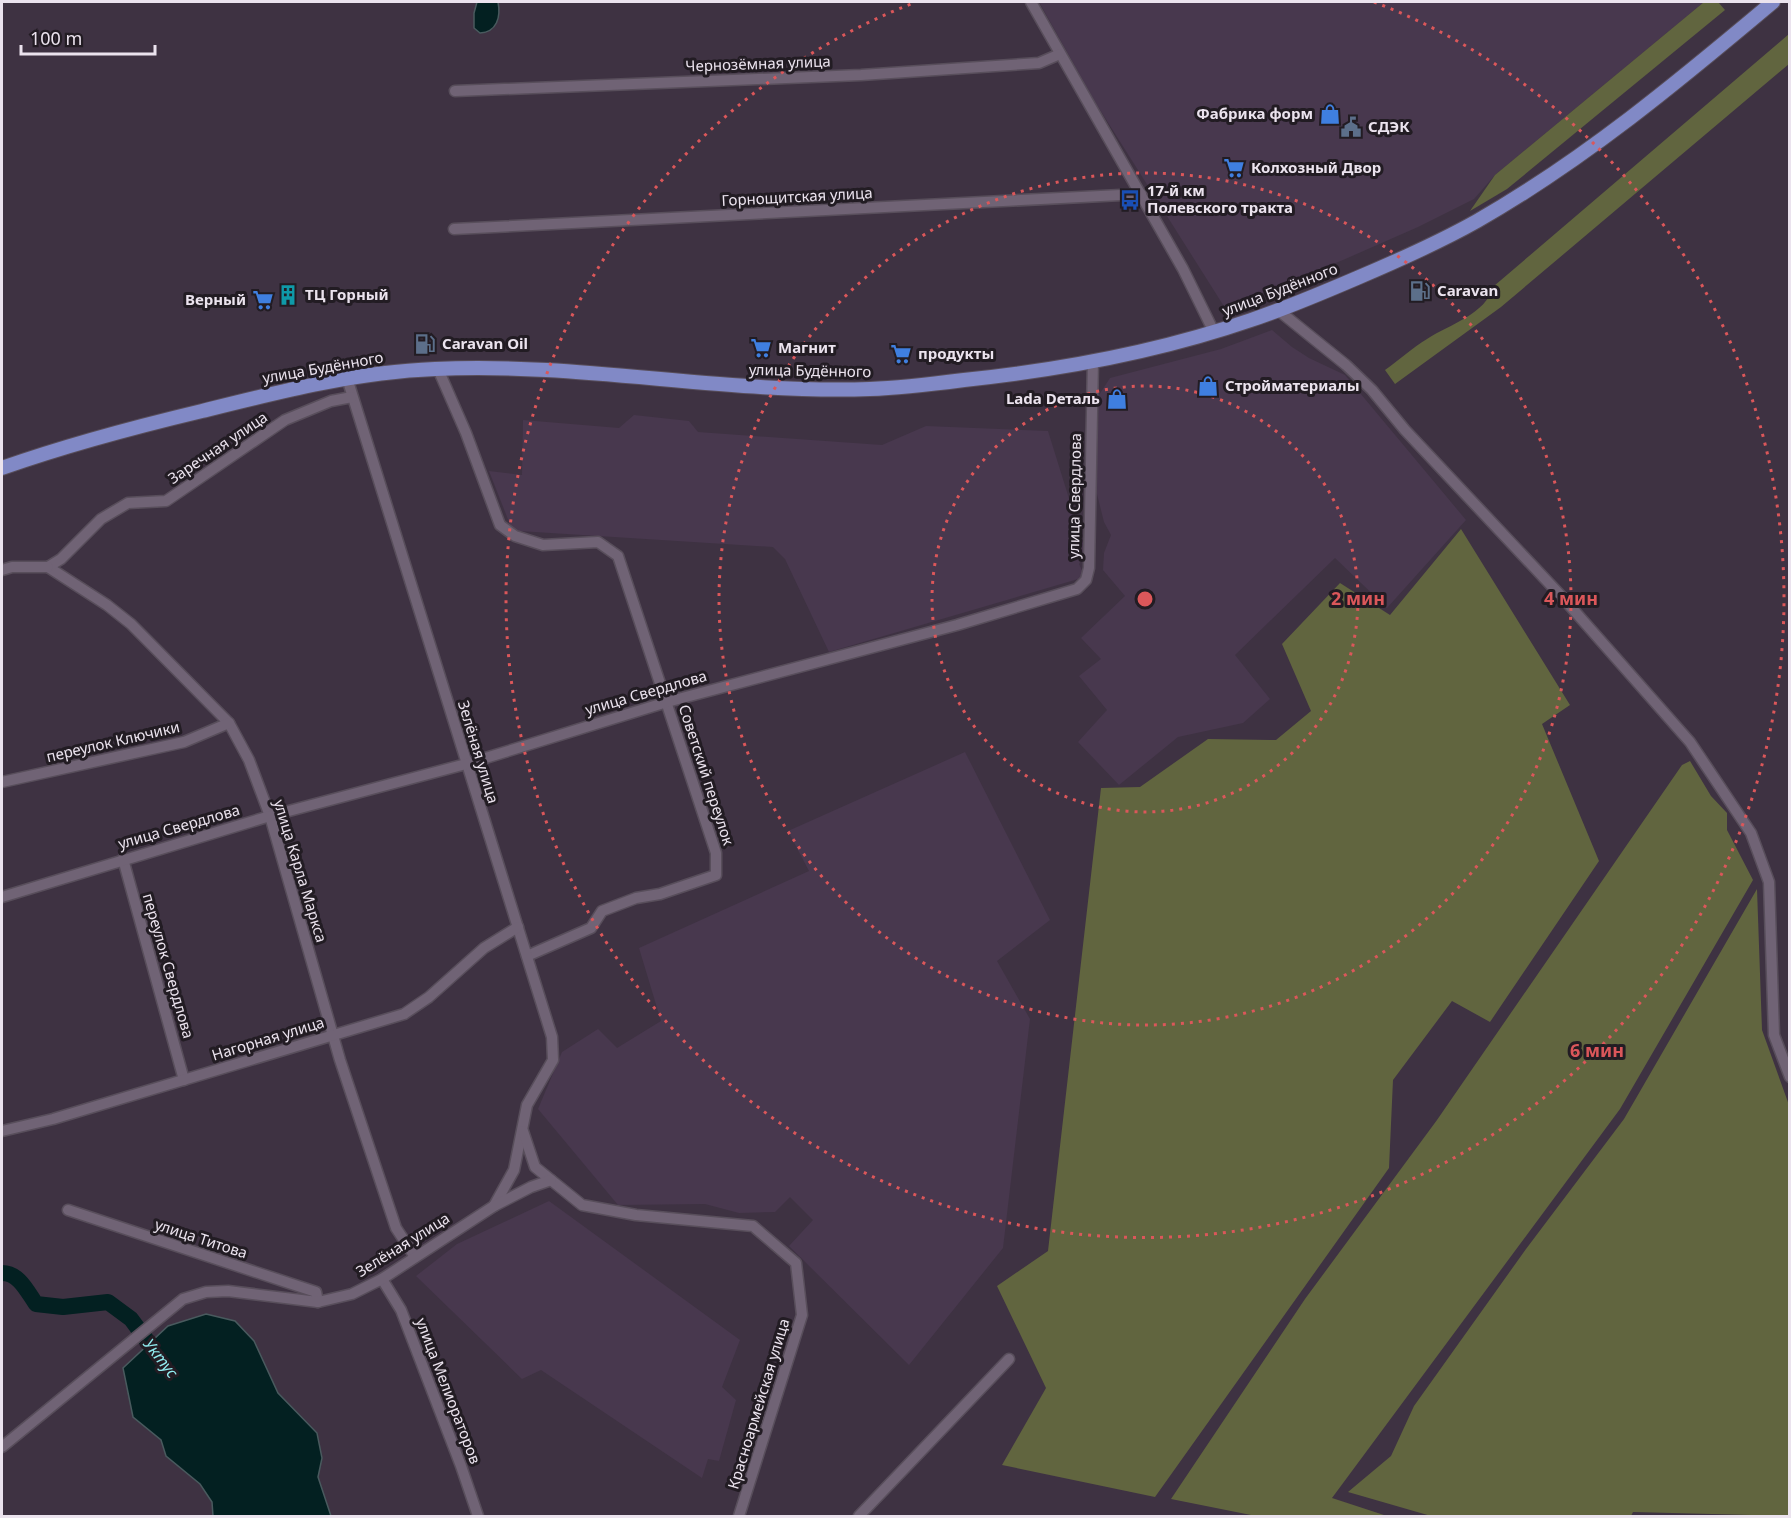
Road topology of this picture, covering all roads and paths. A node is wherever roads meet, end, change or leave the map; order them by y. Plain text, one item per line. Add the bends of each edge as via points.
1 (1031, 2) edge
2 (1773, 2) edge
3 (1060, 54) junction
4 (455, 91) dead end
5 (1141, 194) junction
6 (454, 229) dead end
7 (1278, 310) junction
8 (1214, 332) junction
9 (1093, 360) junction
10 (438, 369) junction
11 (346, 378) junction
12 (352, 397) junction
13 (2, 468) edge
14 (48, 567) junction
15 (2, 570) edge
16 (667, 702) junction
17 (229, 723) junction
18 (466, 764) junction
19 (2, 782) edge
20 (270, 816) junction
21 (123, 859) junction
22 (2, 897) edge
23 (518, 927) junction
24 (527, 956) junction
25 (333, 1036) junction
26 (1790, 1077) edge
27 (184, 1080) junction
28 (2, 1131) edge
29 (523, 1131) junction
30 (551, 1180) junction
31 (494, 1206) junction
32 (68, 1210) dead end
33 (415, 1257) junction
34 (382, 1280) junction
35 (318, 1302) junction
36 (1009, 1359) dead end
37 (2, 1447) edge
38 (478, 1516) edge
39 (739, 1516) edge
40 (859, 1516) edge

1 - 3 street
2 - 7 main road, улица Будённого via 1682,78 1524,193 1449,236
3 - 4 street, Чернозёмная улица via 1039,63 861,75
3 - 5 street
5 - 6 street, Горнощитская улица
5 - 8 street
7 - 8 main road, улица Будённого
7 - 26 street via 1364,382 1563,598 1690,742 1751,833 1769,882 1774,1035
8 - 9 main road, улица Будённого
9 - 10 main road, улица Будённого via 1027,373 862,389 752,388 572,371
9 - 16 street, улица Свердлова via 1089,568 1082,585 957,625
10 - 11 main road, улица Будённого
10 - 16 street, Советский переулок via 500,525 515,536 543,545 598,542 618,556
11 - 12 street, Зелёная улица
11 - 13 main road, улица Будённого via 154,422
12 - 14 street, Заречная улица via 331,401 285,420 166,501 128,503 101,519 62,559
12 - 18 street, Зелёная улица
14 - 15 street
14 - 17 street, улица Карла Маркса via 131,624
16 - 18 street, улица Свердлова
16 - 24 street, Советский переулок via 716,853 716,875 602,911 591,928
17 - 19 street, переулок Ключики via 184,742
17 - 20 street, улица Карла Маркса via 249,760
18 - 20 street, улица Свердлова
18 - 23 street, Зелёная улица
20 - 21 street, улица Свердлова
20 - 25 street, улица Карла Маркса
21 - 22 street, улица Свердлова
21 - 27 street, переулок Свердлова
23 - 24 street, Зелёная улица
23 - 25 street, Нагорная улица via 484,948 404,1014
24 - 29 street, Зелёная улица via 552,1037 553,1060 527,1105
25 - 27 street, Нагорная улица
25 - 33 street, улица Карла Маркса via 396,1228
27 - 28 street, Нагорная улица
29 - 30 street via 535,1167
29 - 31 street, Зелёная улица via 514,1170
30 - 31 street, Зелёная улица
30 - 39 street, Красноармейская улица via 582,1205 636,1215 753,1226 796,1263 802,1315
31 - 33 street, Зелёная улица
32 - 35 street, улица Титова via 316,1292
33 - 34 street, Зелёная улица
34 - 35 street, Зелёная улица via 352,1294
34 - 38 street, улица Мелиораторов via 401,1310
35 - 37 street, Зелёная улица via 228,1291 183,1299
36 - 40 street

